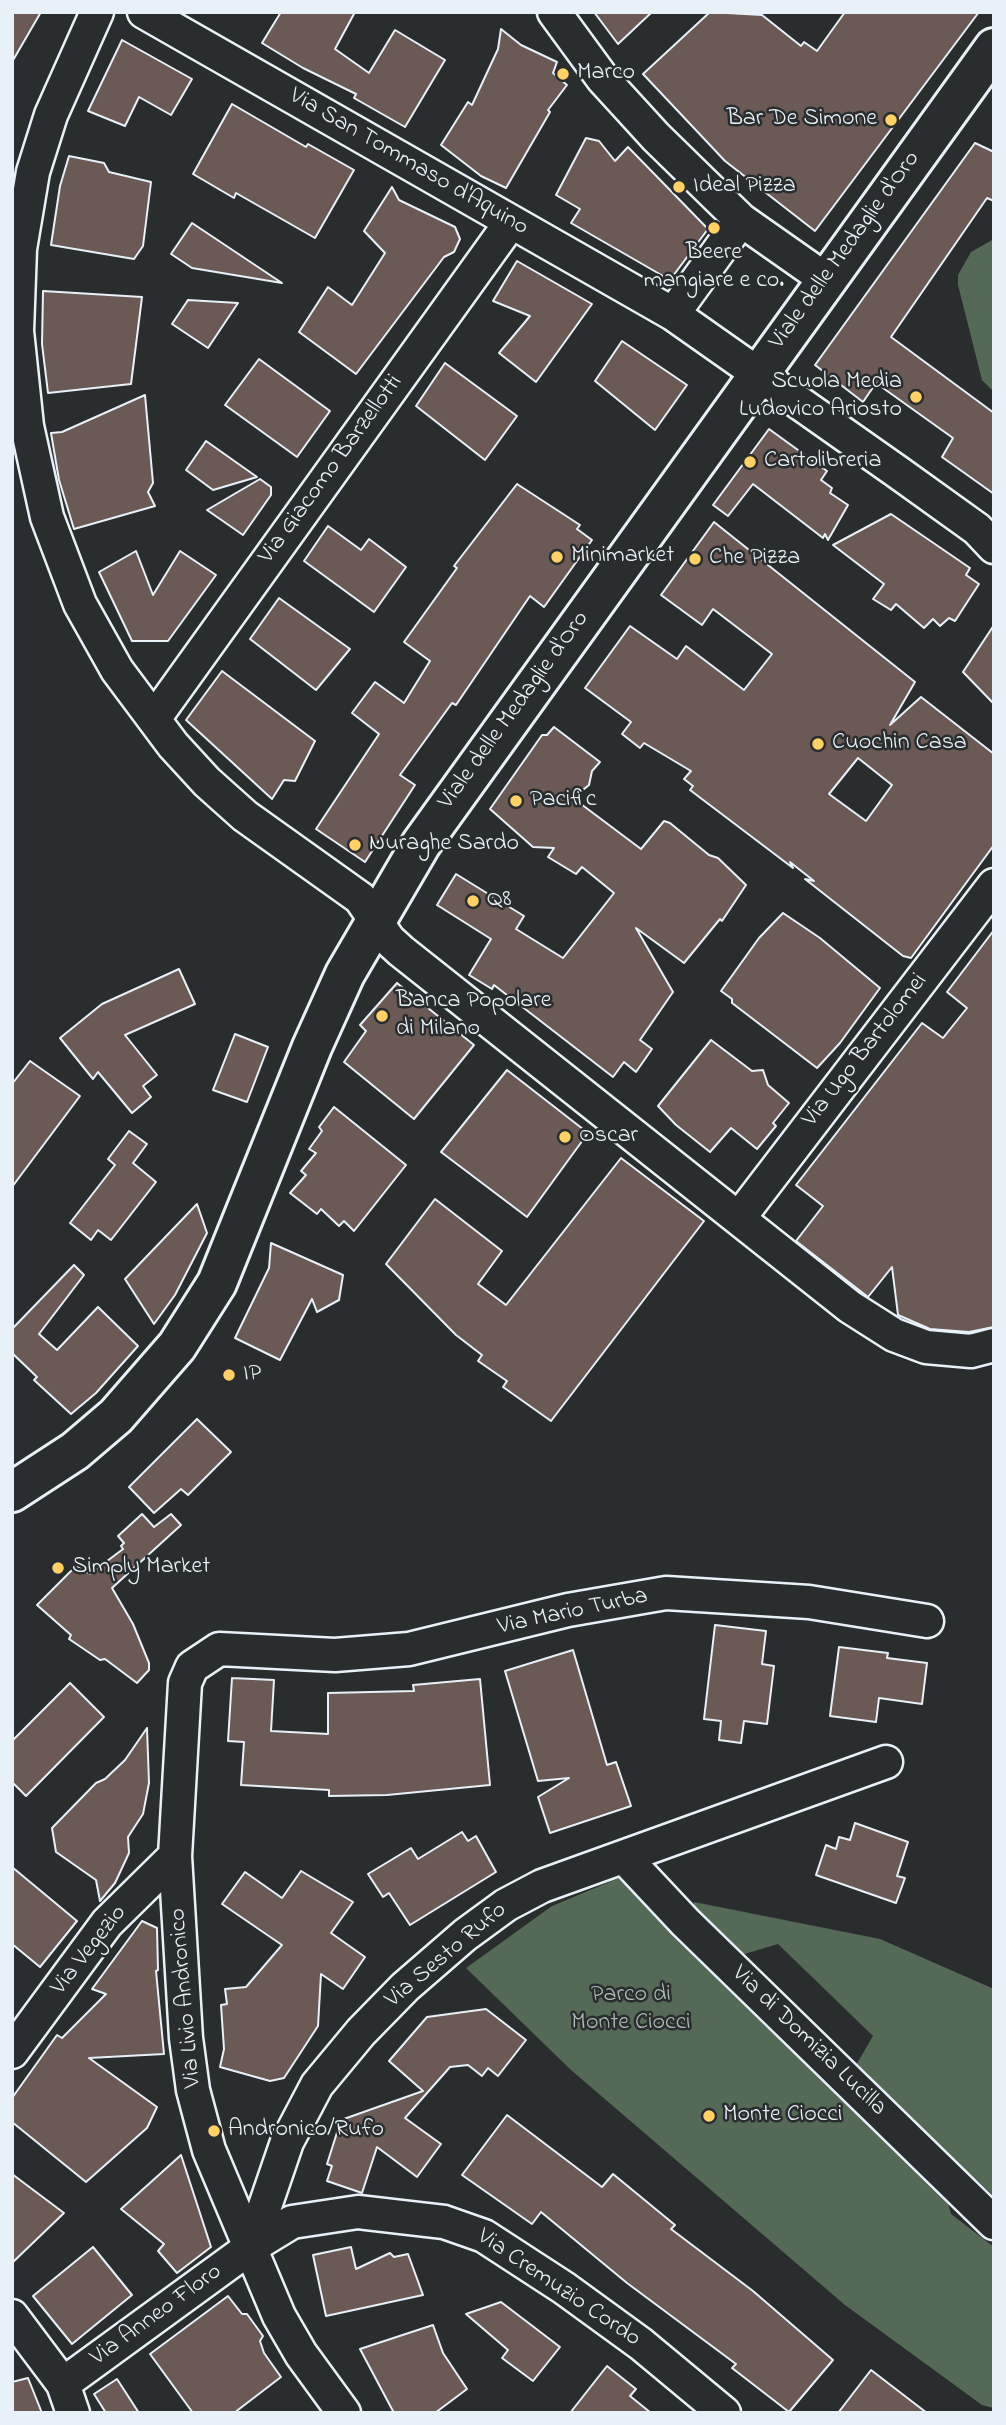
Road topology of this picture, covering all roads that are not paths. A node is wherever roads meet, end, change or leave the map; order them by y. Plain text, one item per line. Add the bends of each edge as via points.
1 (97, 12) edge
2 (144, 12) edge
3 (554, 12) edge
4 (994, 48) edge
5 (741, 220) junction
6 (511, 222) junction
7 (825, 279) junction
8 (673, 314) junction
9 (758, 374) junction
10 (994, 547) edge
11 (155, 719) junction
12 (994, 885) edge
13 (376, 919) junction
14 (739, 1218) junction
15 (994, 1345) edge
16 (12, 1492) edge
17 (927, 1621) dead end
18 (219, 1649) joint
19 (886, 1762) dead end
20 (175, 1856) junction
21 (625, 1857) junction
22 (12, 2052) edge
23 (994, 2223) edge
24 (251, 2247) junction
25 (12, 2316) edge
26 (68, 2398) edge
27 (344, 2413) edge
28 (724, 2413) edge

1 - 11 street via 51,114 33,172 20,249 17,331 29,436 47,517 64,567 117,670
2 - 6 street, Via San Tommaso d'Aquino
3 - 5 street via 629,109
4 - 7 main road, Viale delle Medaglie d'Oro
5 - 7 street
5 - 8 street
6 - 8 street, Via San Tommaso d'Aquino
6 - 11 street, Via Giacomo Barzellotti
7 - 9 main road, Viale delle Medaglie d'Oro
8 - 9 street, Via San Tommaso d'Aquino
9 - 10 street, Via San Tommaso d'Aquino via 955,513
9 - 13 main road, Viale delle Medaglie d'Oro via 443,810
11 - 13 street via 214,788 254,823 360,898
12 - 14 street, Via Ugo Bartolomei
13 - 14 street via 401,951
13 - 16 main road, Viale delle Medaglie d'Oro via 328,1009 230,1253 202,1308 177,1346 116,1416 75,1451
14 - 15 street via 850,1307 894,1335 940,1350 971,1351
17 - 18 street, Via Mario Turba via 809,1602 666,1593 568,1610 452,1641 372,1654
18 - 20 street, Via Livio Andronico via 196,1662 185,1683
19 - 21 street, Via Sesto Rufo
20 - 22 street, Via Vegezio via 107,1923
20 - 24 street, Via Livio Andronico via 193,2090 209,2150
21 - 23 street, Via di Domizia Lucilla via 685,1922
21 - 24 street, Via Sesto Rufo via 549,1883 506,1905 419,1974 361,2032 302,2110 271,2183
24 - 26 street, Via Anneo Floro
24 - 27 street, Via Livio Andronico via 290,2336
24 - 28 street, Via Cremuzio Cordo via 292,2222 358,2213 416,2217 461,2227 484,2236 564,2288
25 - 26 street

